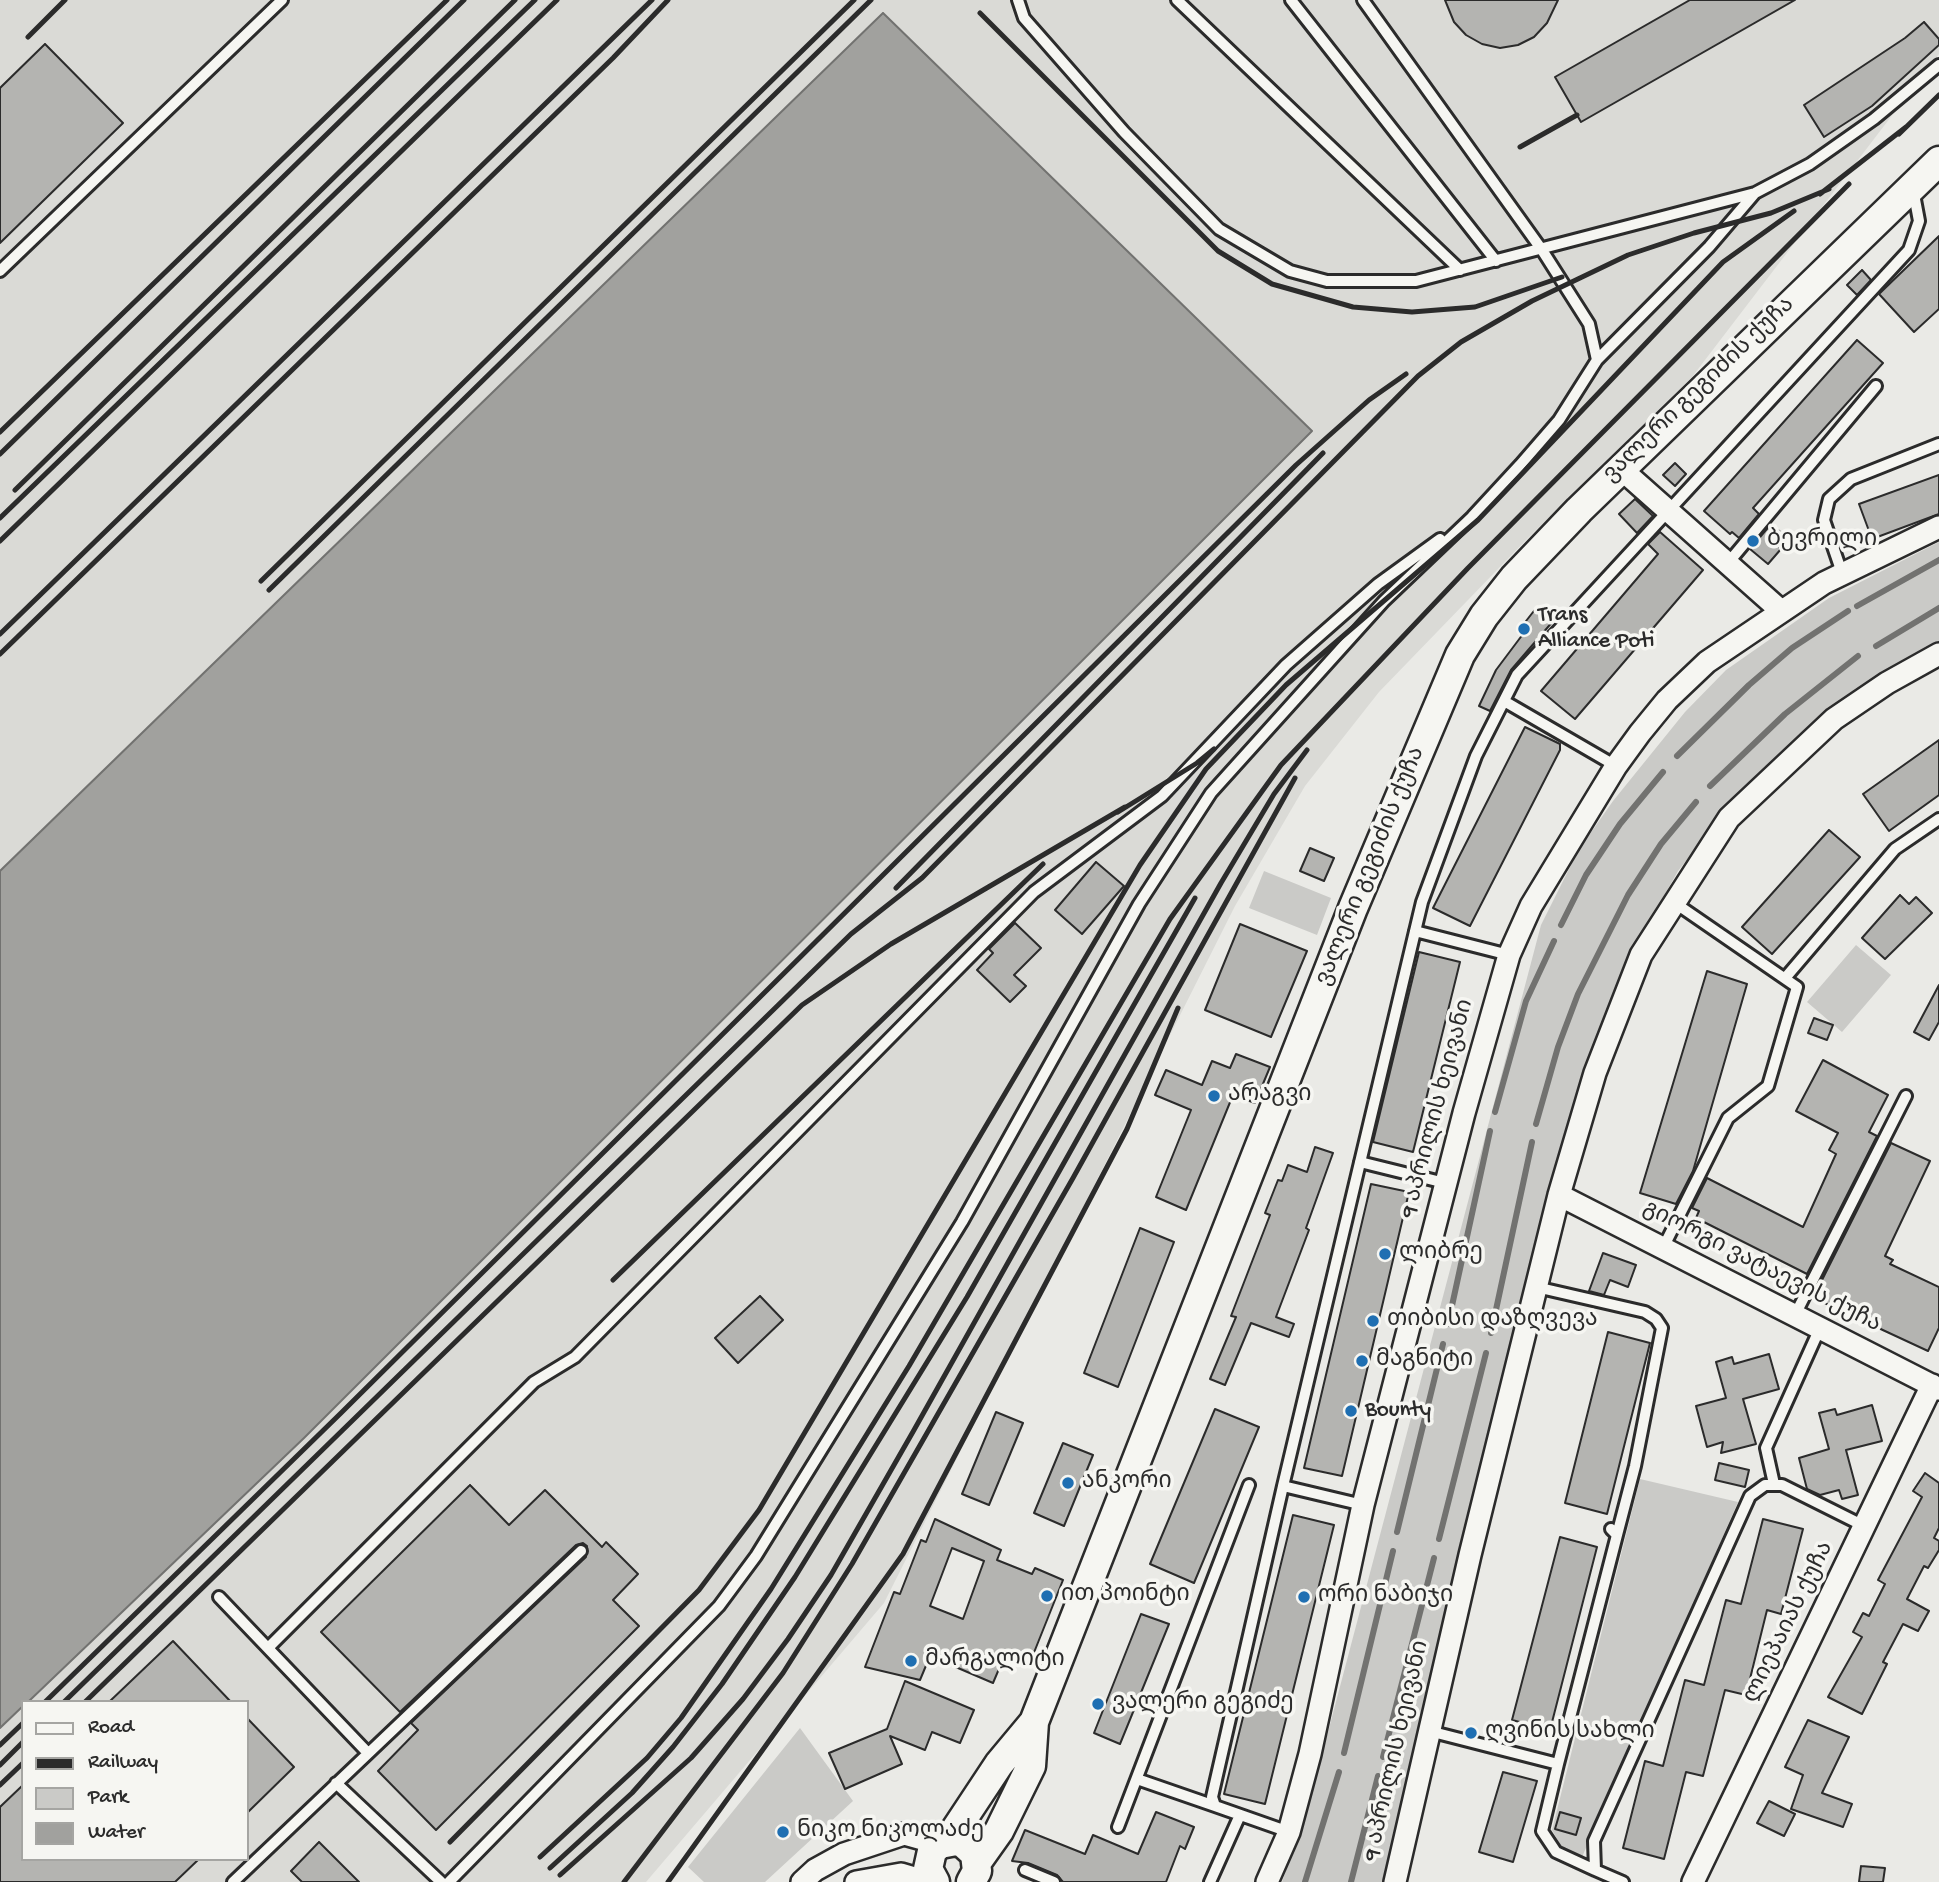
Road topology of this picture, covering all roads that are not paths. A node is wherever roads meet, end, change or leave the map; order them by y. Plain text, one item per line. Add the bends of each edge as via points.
1 (282, 0) edge
2 (1018, 0) edge
3 (1177, 0) edge
4 (1291, 0) edge
5 (1363, 0) edge
6 (1939, 65) edge
7 (1939, 161) edge
8 (1912, 187) junction
9 (1755, 193) junction
10 (1542, 250) junction
11 (1496, 261) junction
12 (1460, 270) junction
13 (0, 271) edge
14 (1597, 360) junction
15 (1876, 386) dead end
16 (1939, 444) edge
17 (1620, 468) junction
18 (1671, 510) junction
19 (1472, 517) junction
20 (1939, 527) edge
21 (1728, 563) junction
22 (1842, 573) junction
23 (1780, 610) junction
24 (1939, 654) edge
25 (1504, 701) junction
26 (1616, 766) junction
27 (1939, 819) edge
28 (1675, 903) junction
29 (1415, 931) junction
30 (1509, 955) junction
31 (1786, 977) junction
32 (1906, 1096) dead end
33 (1360, 1162) junction
34 (1446, 1183) junction
35 (1559, 1195) junction
36 (1663, 1248) junction
37 (1536, 1287) junction
38 (1795, 1315) junction
39 (1819, 1328) junction
40 (1936, 1387) edge
41 (1774, 1484) junction
42 (1249, 1485) dead end
43 (1283, 1486) junction
44 (1363, 1506) junction
45 (1866, 1527) junction
46 (581, 1551) dead end
47 (219, 1597) dead end
48 (268, 1648) junction
49 (1034, 1722) junction
50 (1429, 1731) junction
51 (367, 1752) junction
52 (1558, 1764) junction
53 (1137, 1779) junction
54 (336, 1783) junction
55 (1215, 1806) junction
56 (1240, 1815) junction
57 (1118, 1827) dead end
58 (1289, 1832) junction
59 (944, 1843) junction
60 (1025, 1870) dead end
61 (1595, 1870) junction
62 (979, 1874) edge
63 (233, 1882) edge
64 (441, 1882) edge
65 (449, 1882) edge
66 (802, 1882) edge
67 (856, 1882) edge
68 (928, 1882) edge
69 (935, 1882) edge
70 (1054, 1882) edge
71 (1210, 1882) edge
72 (1267, 1882) edge
73 (1395, 1882) edge
74 (1623, 1882) edge
75 (1693, 1882) edge

1 - 13 lane
2 - 12 lane via 1024,18 1124,132 1219,229 1290,271 1327,281 1416,281
3 - 12 lane
4 - 11 lane
5 - 10 lane
6 - 9 lane via 1832,149
7 - 8 street, ვალერი გეგიძის ქუჩა
8 - 17 street, ვალერი გეგიძის ქუჩა
8 - 18 lane via 1919,221 1909,250
9 - 10 lane
9 - 14 lane via 1709,247
10 - 11 lane
10 - 14 lane via 1589,324
11 - 12 lane
14 - 19 lane via 1559,420
15 - 21 lane
16 - 22 lane via 1851,479 1829,499 1824,520
17 - 18 street
17 - 49 street, ვალერი გეგიძის ქუჩა via 1514,578 1460,655 1348,920
18 - 21 street
18 - 25 lane via 1517,675
19 - 48 lane via 1378,584 1286,665 1162,796 1034,892 575,1357 534,1382
19 - 65 lane via 1384,601 1211,793 1139,904 962,1222 755,1556 719,1606
20 - 22 street, 9 აპრილის ხეივანი
21 - 23 street
22 - 23 street, 9 აპრილის ხეივანი
23 - 26 street, 9 აპრილის ხეივანი via 1707,662 1667,700
24 - 28 street, 9 აპრილის ხეივანი via 1834,719 1729,818
25 - 26 lane
25 - 29 lane via 1476,757
26 - 30 street, 9 აპრილის ხეივანი via 1531,906
27 - 31 lane via 1895,849
28 - 31 lane
28 - 35 street, 9 აპრილის ხეივანი via 1642,955 1599,1061
29 - 30 lane
29 - 33 lane
30 - 34 street, 9 აპრილის ხეივანი
31 - 36 lane via 1797,986 1768,1086 1728,1118
32 - 38 lane
33 - 34 lane
33 - 43 lane
34 - 44 street, 9 აპრილის ხეივანი
35 - 36 street, გიორგი ვატაევის ქუჩა
35 - 37 street, 9 აპრილის ხეივანი
36 - 38 street, გიორგი ვატაევის ქუჩა
37 - 50 street, 9 აპრილის ხეივანი
37 - 52 lane via 1646,1312 1662,1328 1635,1466 1614,1532
38 - 39 street, გიორგი ვატაევის ქუჩა
39 - 40 street, გიორგი ვატაევის ქუჩა
39 - 41 lane via 1766,1448
40 - 45 street, ლიეპაიას ქუჩა
41 - 45 lane
41 - 61 lane via 1750,1496 1594,1841
42 - 53 lane
43 - 44 lane
43 - 55 lane via 1212,1797
44 - 58 street, 9 აპრილის ხეივანი
45 - 75 street, ლიეპაიას ქუჩა
46 - 51 lane
47 - 48 lane
48 - 51 lane
49 - 59 street, ვალერი გეგიძის ქუჩა
49 - 62 street, ვალერი გეგიძის ქუჩა via 1031,1766
50 - 52 lane
50 - 73 street, 9 აპრილის ხეივანი
51 - 54 lane
52 - 61 lane via 1542,1831 1556,1853
53 - 55 lane
53 - 57 lane
54 - 63 lane
54 - 64 lane
55 - 56 lane
56 - 58 lane
56 - 71 lane
58 - 72 street, 9 აპრილის ხეივანი
59 - 62 street via 963,1843 970,1848
59 - 66 street via 904,1834 844,1854
59 - 69 street, ვალერი გეგიძის ქუჩა via 928,1860
60 - 70 lane
61 - 74 lane
67 - 68 street via 901,1874

